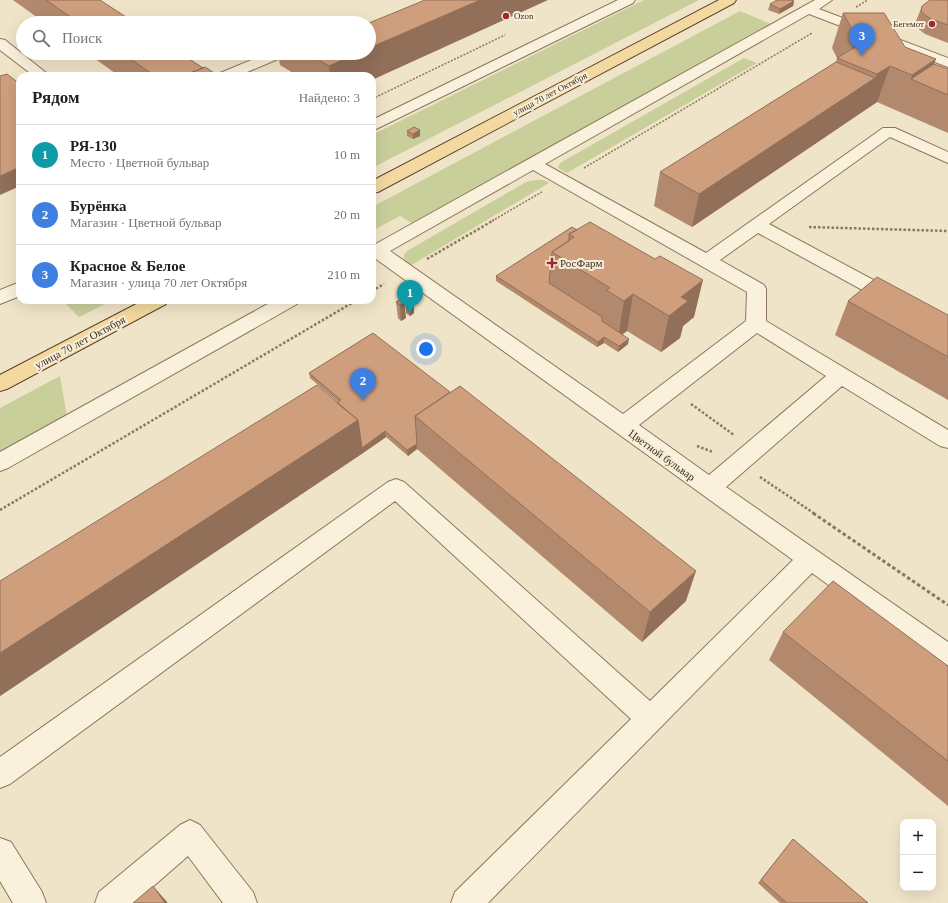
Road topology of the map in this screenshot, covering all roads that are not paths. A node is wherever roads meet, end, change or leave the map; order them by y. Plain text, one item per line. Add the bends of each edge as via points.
1 (628, 0) edge
2 (729, 0) edge
3 (825, 0) edge
4 (808, 9) junction
5 (0, 43) edge
6 (910, 49) junction
7 (16, 55) edge
8 (22, 60) edge
9 (263, 60) edge
10 (907, 63) edge
11 (948, 64) edge
12 (38, 72) edge
13 (235, 72) edge
14 (376, 124) edge
15 (948, 158) edge
16 (534, 164) junction
17 (376, 186) edge
18 (757, 225) junction
19 (376, 252) edge
20 (376, 254) edge
21 (707, 261) junction
22 (16, 290) edge
23 (0, 298) edge
24 (151, 304) edge
25 (283, 304) edge
26 (756, 324) junction
27 (948, 328) edge
28 (840, 376) junction
29 (0, 384) edge
30 (623, 426) junction
31 (948, 440) edge
32 (0, 462) edge
33 (709, 488) junction
34 (810, 559) junction
35 (948, 657) edge
36 (651, 719) junction
37 (0, 774) edge
38 (0, 853) edge
39 (31, 903) edge
40 (110, 903) edge
41 (242, 903) edge
42 (466, 903) edge

1 - 14 street
2 - 17 main road, улица 70 лет Октября
3 - 4 street
4 - 6 street
4 - 16 street
5 - 7 street
6 - 10 street
6 - 11 street
8 - 12 street
9 - 13 street
15 - 18 street via 888,131
16 - 19 street
16 - 21 street
18 - 21 street
18 - 27 street
20 - 30 street, Цветной бульвар via 406,271
21 - 26 street via 757,289
22 - 23 street
24 - 29 main road, улица 70 лет Октября
25 - 32 street
26 - 28 street
26 - 30 street
28 - 31 street
28 - 33 street
30 - 33 street, Цветной бульвар
33 - 34 street, Цветной бульвар
34 - 35 street, Цветной бульвар
34 - 36 street
36 - 37 street via 396,488
36 - 42 street
38 - 39 street
40 - 41 street via 190,835

